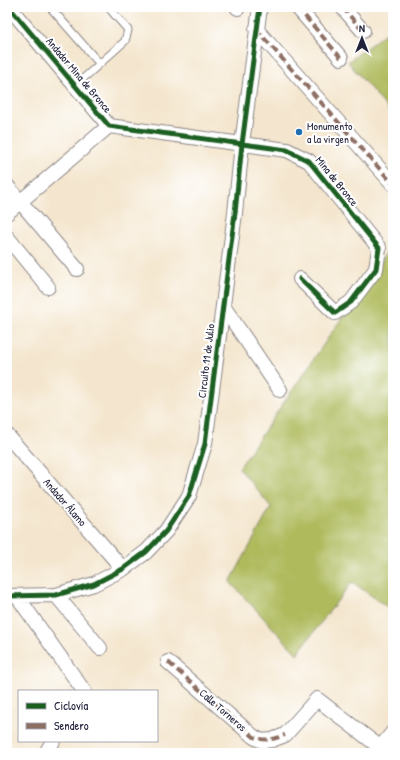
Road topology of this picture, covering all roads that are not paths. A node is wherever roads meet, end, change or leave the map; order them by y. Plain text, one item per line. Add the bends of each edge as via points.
1 (10, 7) edge
2 (50, 7) edge
3 (108, 7) edge
4 (260, 7) edge
5 (297, 7) edge
6 (342, 7) edge
7 (256, 29) junction
8 (363, 31) dead end
9 (341, 58) dead end
10 (99, 63) junction
11 (75, 86) junction
12 (109, 126) junction
13 (242, 144) junction
14 (393, 184) edge
15 (7, 186) edge
16 (20, 202) junction
17 (7, 213) edge
18 (7, 237) edge
19 (77, 269) dead end
20 (300, 280) dead end
21 (48, 287) dead end
22 (223, 306) junction
23 (280, 390) dead end
24 (7, 435) edge
25 (123, 569) junction
26 (12, 596) edge
27 (56, 596) junction
28 (100, 648) dead end
29 (168, 662) dead end
30 (83, 690) edge
31 (393, 732) edge
32 (52, 742) edge
33 (378, 751) edge
34 (46, 753) edge

1 - 11 street, Andador Mina de Bronce
2 - 10 lane
3 - 10 lane via 128,30 125,41
4 - 7 street, Circuito 11 de Julio
5 - 9 street
6 - 8 street
7 - 13 street, Circuito 11 de Julio
7 - 14 street
10 - 11 lane
11 - 12 street, Andador Mina de Bronce
12 - 13 street, Andador Mina de Bronce
12 - 16 street
13 - 20 street, Mina de Bronce via 287,150 309,160 379,248 376,269 351,302 335,313
13 - 22 street, Circuito 11 de Julio
15 - 16 street
16 - 17 street
16 - 19 street
18 - 21 street
22 - 23 street
22 - 25 street, Circuito 11 de Julio via 205,444 189,496 166,531 146,552
24 - 25 street, Andador Álamo
25 - 27 street, Circuito 11 de Julio via 94,584
26 - 27 street, Circuito 11 de Julio
26 - 30 street
27 - 28 street
29 - 33 street, Calle Torneros via 254,737 272,740 286,735 317,699
31 - 33 street
32 - 34 street

